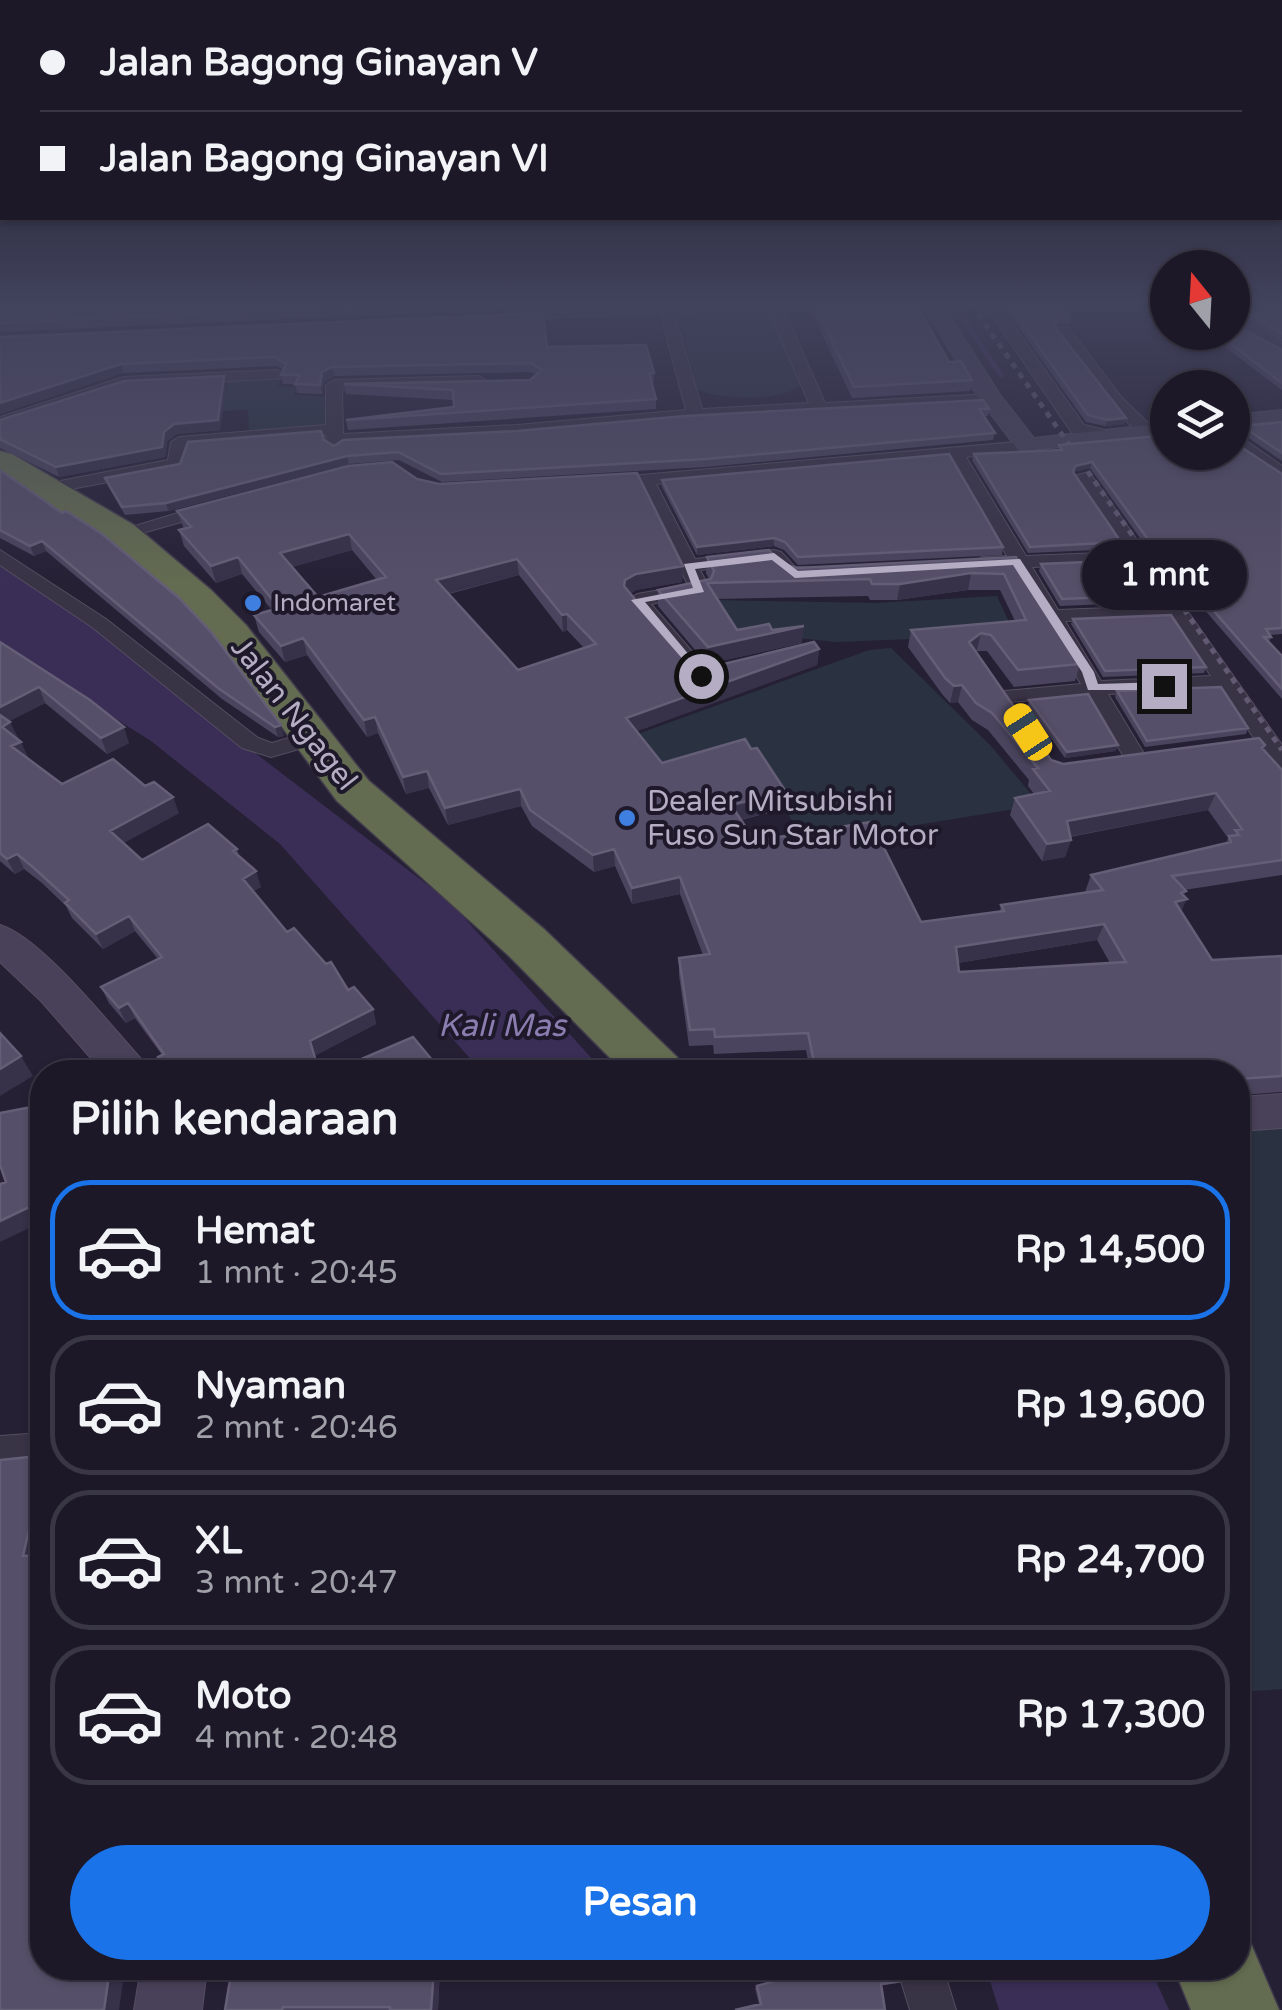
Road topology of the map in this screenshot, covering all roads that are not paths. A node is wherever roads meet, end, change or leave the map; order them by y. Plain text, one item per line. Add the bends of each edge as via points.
1 (75, 398) edge
2 (334, 398) edge
3 (691, 398) edge
4 (814, 398) edge
5 (1056, 398) edge
6 (1114, 398) edge
7 (991, 400) joint
8 (819, 408) junction
9 (695, 414) junction
10 (1282, 417) edge
11 (1250, 420) edge
12 (0, 422) edge
13 (43, 426) edge
14 (1150, 426) edge
15 (1150, 433) edge
16 (335, 434) junction
17 (1111, 438) junction
18 (0, 440) edge
19 (1028, 446) junction
20 (1250, 450) edge
21 (956, 454) junction
22 (0, 461) edge
23 (336, 472) edge
24 (1282, 474) edge
25 (1083, 476) edge
26 (645, 480) junction
27 (586, 484) edge
28 (50, 488) junction
29 (235, 501) edge
30 (120, 533) junction
31 (0, 556) edge
32 (1140, 558) junction
33 (1016, 562) junction
34 (965, 564) edge
35 (688, 566) junction
36 (841, 572) edge
37 (1178, 612) junction
38 (1050, 616) junction
39 (740, 667) edge
40 (990, 675) edge
41 (1226, 682) junction
42 (1092, 688) junction
43 (1004, 698) junction
44 (1021, 721) edge
45 (312, 738) junction
46 (1238, 747) edge
47 (1275, 752) edge
48 (1166, 754) edge
49 (1135, 757) junction
50 (1110, 762) edge
51 (0, 940) edge
52 (116, 1060) edge
53 (646, 1060) edge
54 (1282, 1111) edge
55 (1250, 1113) edge
56 (30, 1452) edge
57 (0, 1454) edge
58 (172, 1980) edge
59 (924, 1980) edge
60 (1222, 1980) edge
61 (168, 2010) edge
62 (934, 2010) edge
63 (1234, 2010) edge

1 - 12 street
2 - 16 street
3 - 9 street
4 - 8 street
5 - 17 street via 1078,430
6 - 14 street
7 - 8 street
7 - 19 street
8 - 9 street
9 - 16 street
10 - 11 street
13 - 18 street
15 - 17 street
16 - 23 street
16 - 28 street via 180,442 176,464
17 - 19 street
19 - 21 street
20 - 24 street
21 - 26 street
21 - 33 street
22 - 28 highway, Jalan Ngagel
25 - 32 street
26 - 27 street
26 - 35 street
28 - 30 highway, Jalan Ngagel
29 - 30 street
30 - 45 highway, Jalan Ngagel via 214,614
31 - 45 street via 250,742 271,750
32 - 33 street
32 - 37 street
33 - 34 street
33 - 38 street
35 - 36 street via 774,556 791,574
35 - 39 street via 700,590 637,600 702,677
37 - 38 street
37 - 41 street
38 - 42 street
40 - 43 street
41 - 42 street
41 - 47 street
42 - 43 street
42 - 49 street
43 - 44 street
45 - 53 highway, Jalan Ngagel via 353,791 526,943
46 - 47 street
48 - 49 street
49 - 50 street
51 - 52 street
54 - 55 street
56 - 57 street
58 - 61 street
59 - 62 street
60 - 63 highway

